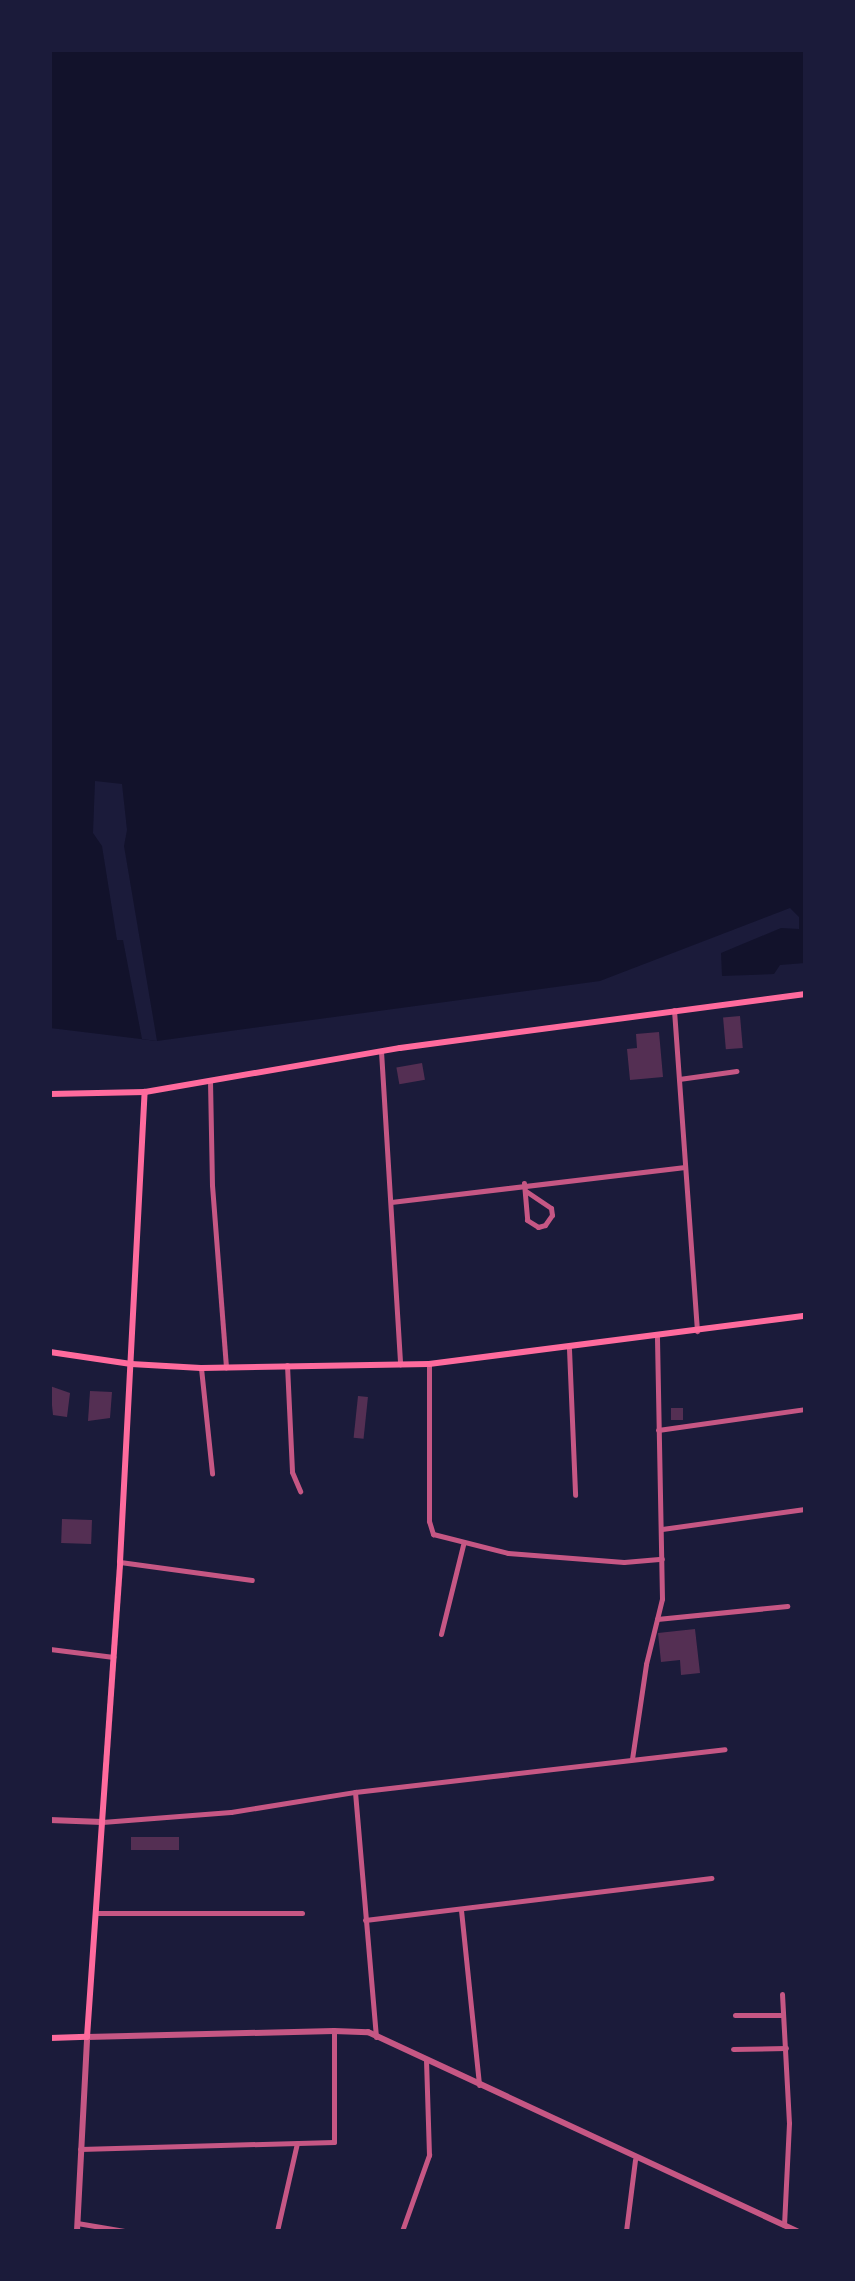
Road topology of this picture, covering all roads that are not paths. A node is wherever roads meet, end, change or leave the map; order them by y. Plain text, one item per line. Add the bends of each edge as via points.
1 (805, 994) edge
2 (674, 1009) junction
3 (381, 1051) junction
4 (736, 1071) dead end
5 (678, 1079) junction
6 (210, 1081) junction
7 (145, 1092) junction
8 (50, 1094) edge
9 (683, 1167) junction
10 (525, 1187) junction
11 (391, 1202) junction
12 (805, 1316) edge
13 (697, 1331) junction
14 (656, 1338) junction
15 (569, 1349) junction
16 (50, 1352) edge
17 (131, 1364) junction
18 (400, 1364) junction
19 (429, 1364) junction
20 (287, 1365) junction
21 (226, 1366) junction
22 (201, 1368) junction
23 (805, 1409) edge
24 (658, 1430) junction
25 (212, 1473) dead end
26 (300, 1491) dead end
27 (575, 1495) dead end
28 (805, 1510) edge
29 (662, 1529) junction
30 (463, 1545) junction
31 (662, 1558) junction
32 (120, 1562) junction
33 (252, 1580) dead end
34 (787, 1606) dead end
35 (657, 1619) junction
36 (441, 1634) dead end
37 (50, 1649) edge
38 (113, 1657) junction
39 (726, 1749) dead end
40 (632, 1759) junction
41 (355, 1792) junction
42 (50, 1820) edge
43 (102, 1822) junction
44 (711, 1878) dead end
45 (461, 1910) junction
46 (96, 1913) junction
47 (302, 1914) dead end
48 (365, 1920) junction
49 (782, 1994) dead end
50 (734, 2015) dead end
51 (784, 2015) junction
52 (334, 2031) junction
53 (86, 2037) junction
54 (376, 2037) junction
55 (50, 2038) edge
56 (733, 2048) dead end
57 (786, 2048) junction
58 (426, 2060) junction
59 (479, 2085) junction
60 (298, 2143) junction
61 (80, 2150) junction
62 (635, 2160) junction
63 (77, 2227) edge
64 (784, 2228) junction
65 (124, 2231) edge
66 (277, 2231) edge
67 (402, 2231) edge
68 (626, 2231) edge
69 (797, 2231) edge

1 - 2 main road
2 - 3 main road
2 - 5 street
3 - 6 main road
3 - 11 street
4 - 5 street
5 - 9 street
6 - 7 main road
6 - 21 street
7 - 8 main road
7 - 17 main road
9 - 10 street
9 - 13 street
10 - 10 street via 551,1208 538,1228 528,1220
10 - 11 street
11 - 18 street
12 - 13 main road
13 - 14 main road
14 - 15 main road
14 - 24 street
15 - 19 main road
15 - 27 street
16 - 17 main road
17 - 22 main road
17 - 32 main road
18 - 19 main road
18 - 20 main road
19 - 30 street via 429,1521 433,1534
20 - 21 main road
20 - 26 street via 292,1472
21 - 22 main road
22 - 25 street
23 - 24 street
24 - 29 street
28 - 29 street
29 - 31 street
30 - 31 street via 605,1560
30 - 36 street
31 - 35 street
32 - 33 street
32 - 38 main road
34 - 35 street
35 - 40 street
37 - 38 street
38 - 43 main road
39 - 40 street
40 - 41 street
41 - 43 street via 231,1812
41 - 48 street
42 - 43 street
43 - 46 main road
44 - 45 street
45 - 48 street
45 - 59 street
46 - 47 street
46 - 53 main road
48 - 54 street
49 - 51 street
50 - 51 street
51 - 57 street
52 - 53 street
52 - 54 street
52 - 60 street via 334,2142
53 - 55 main road
53 - 61 street
54 - 58 street
56 - 57 street
57 - 64 street
58 - 59 street
58 - 67 street via 429,2154
59 - 62 street
60 - 61 street
60 - 66 street
61 - 63 street
62 - 64 street
62 - 68 street
63 - 65 street
64 - 69 street

